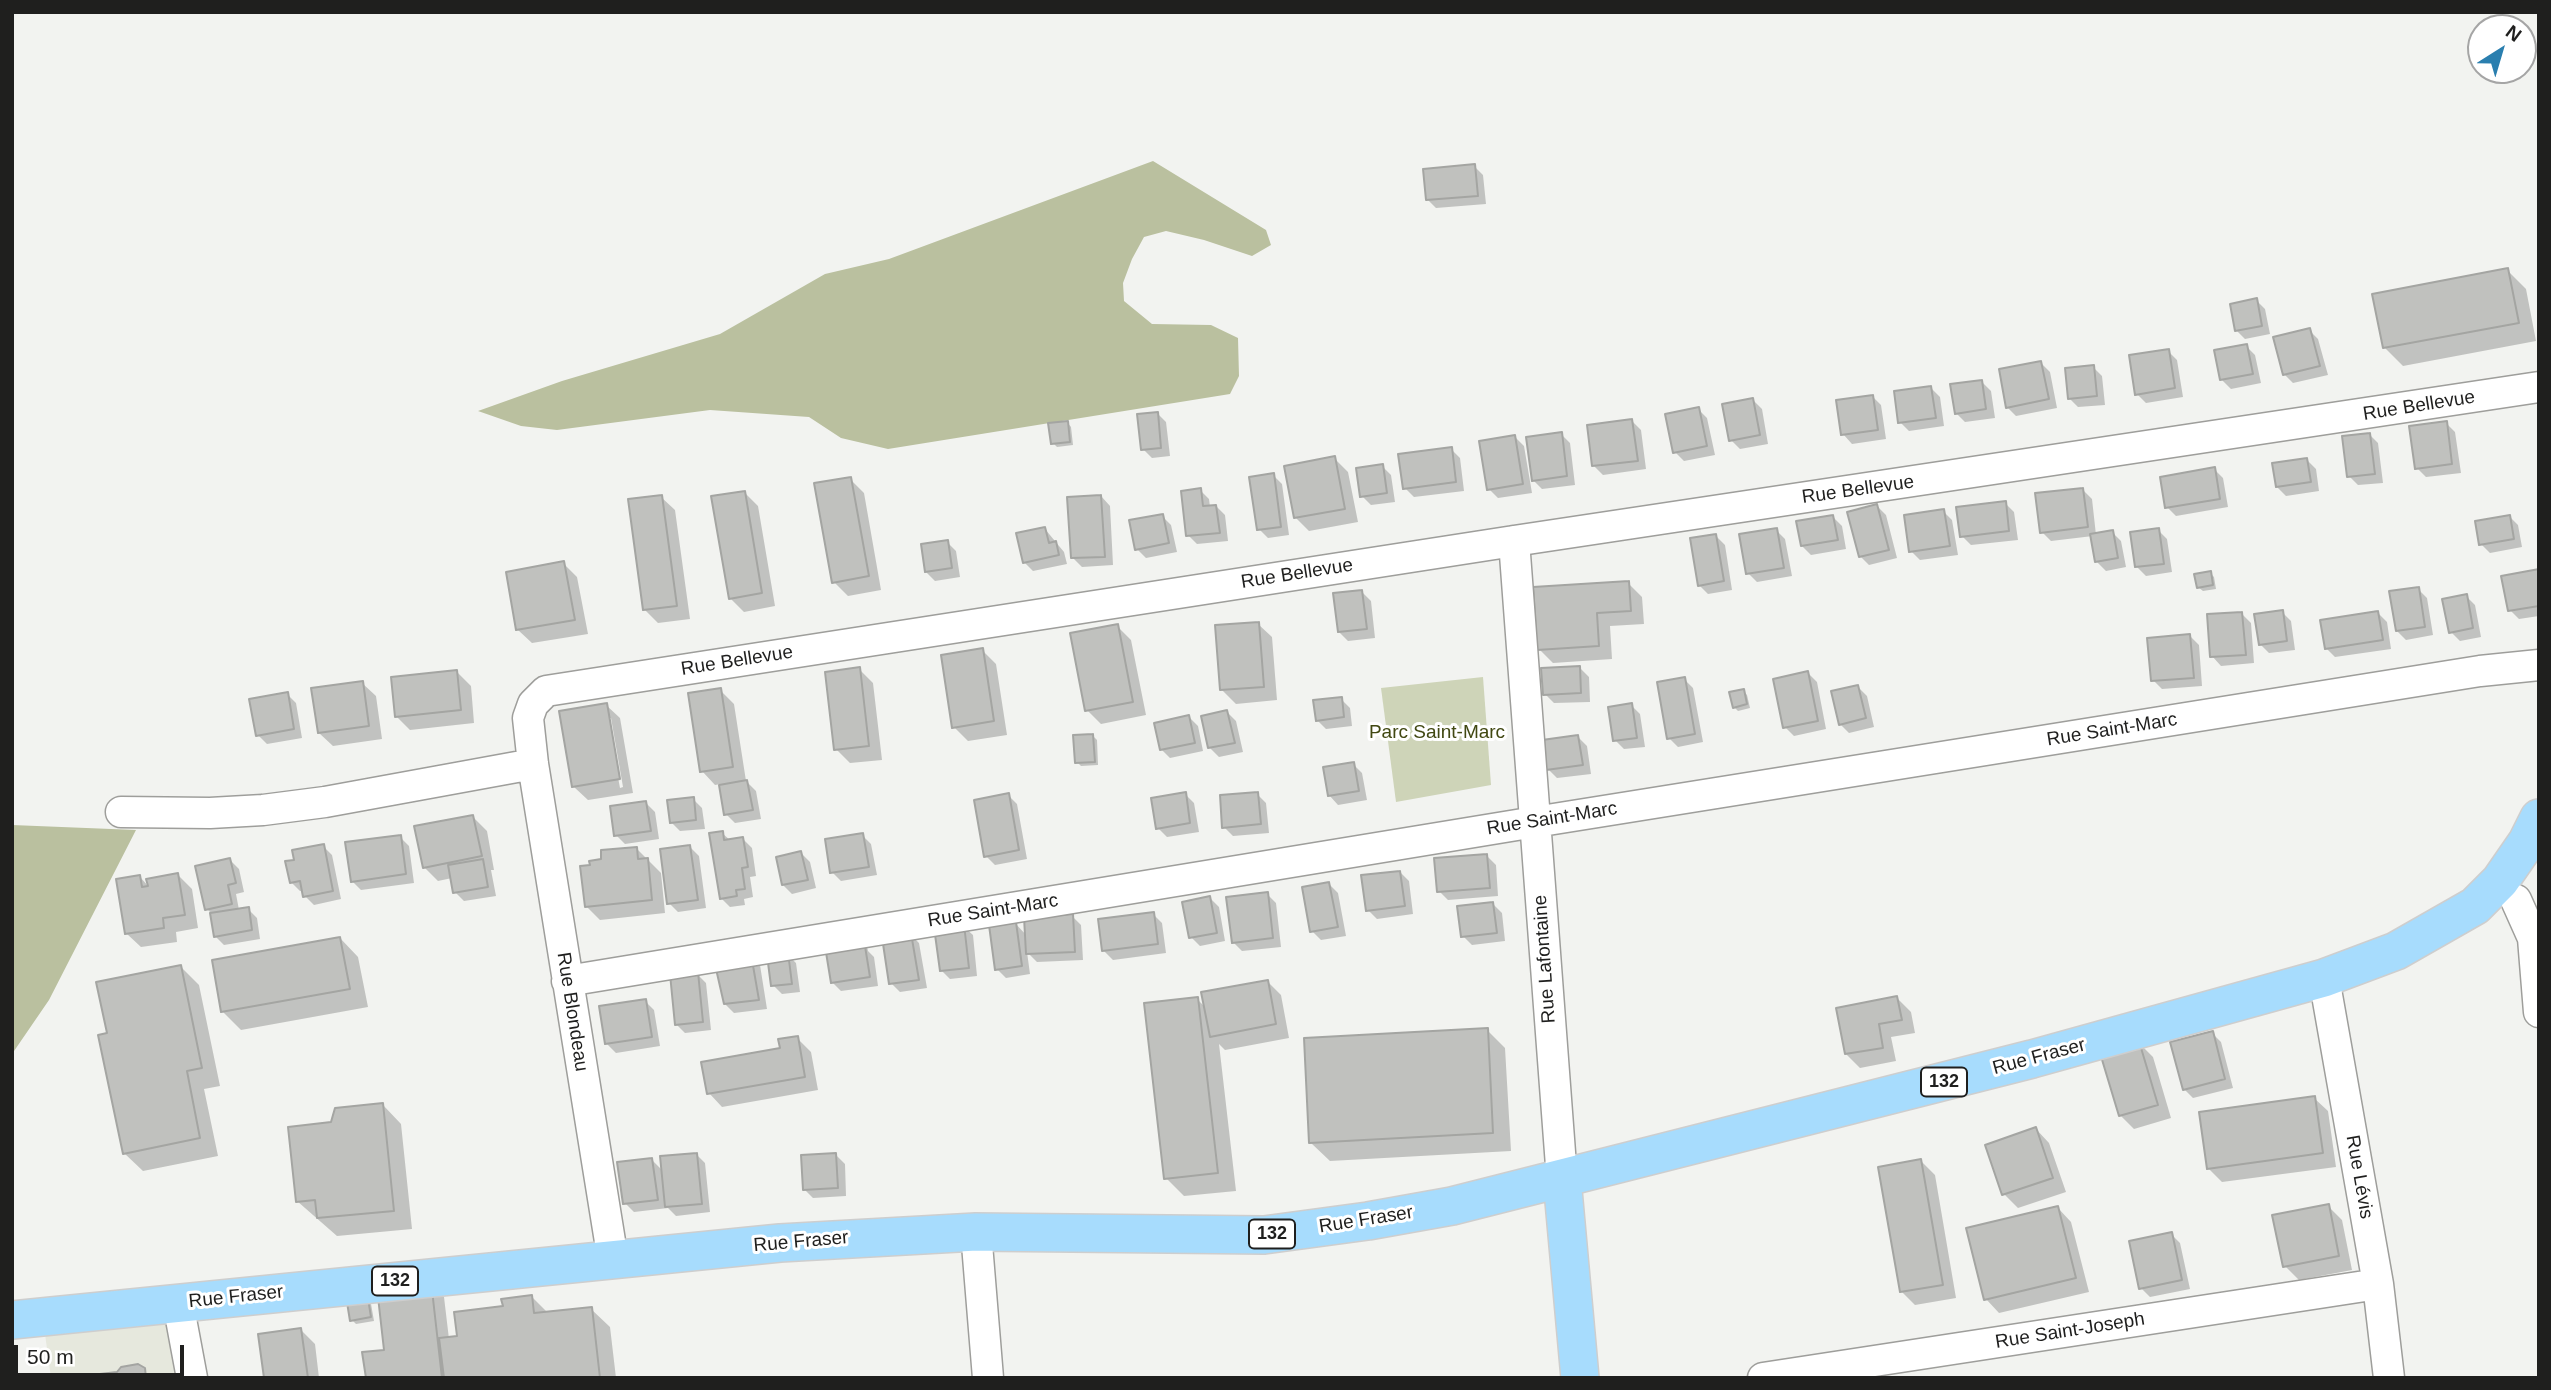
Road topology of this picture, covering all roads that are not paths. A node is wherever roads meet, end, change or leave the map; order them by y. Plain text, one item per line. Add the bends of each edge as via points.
1 (2539, 387) edge
2 (1514, 541) junction
3 (2539, 665) edge
4 (533, 764) junction
5 (121, 812) dead end
6 (2539, 818) edge
7 (1535, 822) junction
8 (2524, 884) edge
9 (2324, 978) junction
10 (567, 981) junction
11 (2539, 1012) edge
12 (1562, 1179) junction
13 (976, 1231) junction
14 (613, 1260) junction
15 (2378, 1284) junction
16 (178, 1303) junction
17 (12, 1320) edge
18 (192, 1378) edge
19 (988, 1378) edge
20 (1580, 1378) edge
21 (1763, 1378) edge
22 (2389, 1378) edge

1 - 2 street, Rue Bellevue
2 - 4 street, Rue Bellevue via 546,691 533,704 528,718
2 - 7 street, Rue Lafontaine
3 - 7 street, Rue Saint-Marc
4 - 5 street via 263,810
4 - 10 street, Rue Blondeau
6 - 8 main road, 132 via 2527,842
7 - 10 street, Rue Saint-Marc
7 - 12 street, Rue Lafontaine
8 - 9 main road, Rue Fraser / 132 via 2474,906 2396,951
8 - 11 street
9 - 12 main road, Rue Fraser / 132 via 2032,1059
9 - 15 street, Rue Lévis
10 - 14 street, Rue Blondeau
12 - 13 main road, Rue Fraser / 132 via 1452,1206 1264,1235
12 - 20 main road, Rue Lafontaine
13 - 14 main road, Rue Fraser / 132 via 843,1238
13 - 19 street
14 - 16 main road, Rue Fraser / 132
15 - 21 street, Rue Saint-Joseph
15 - 22 street, Rue Lévis
16 - 17 main road, Rue Fraser / 132
16 - 18 street

